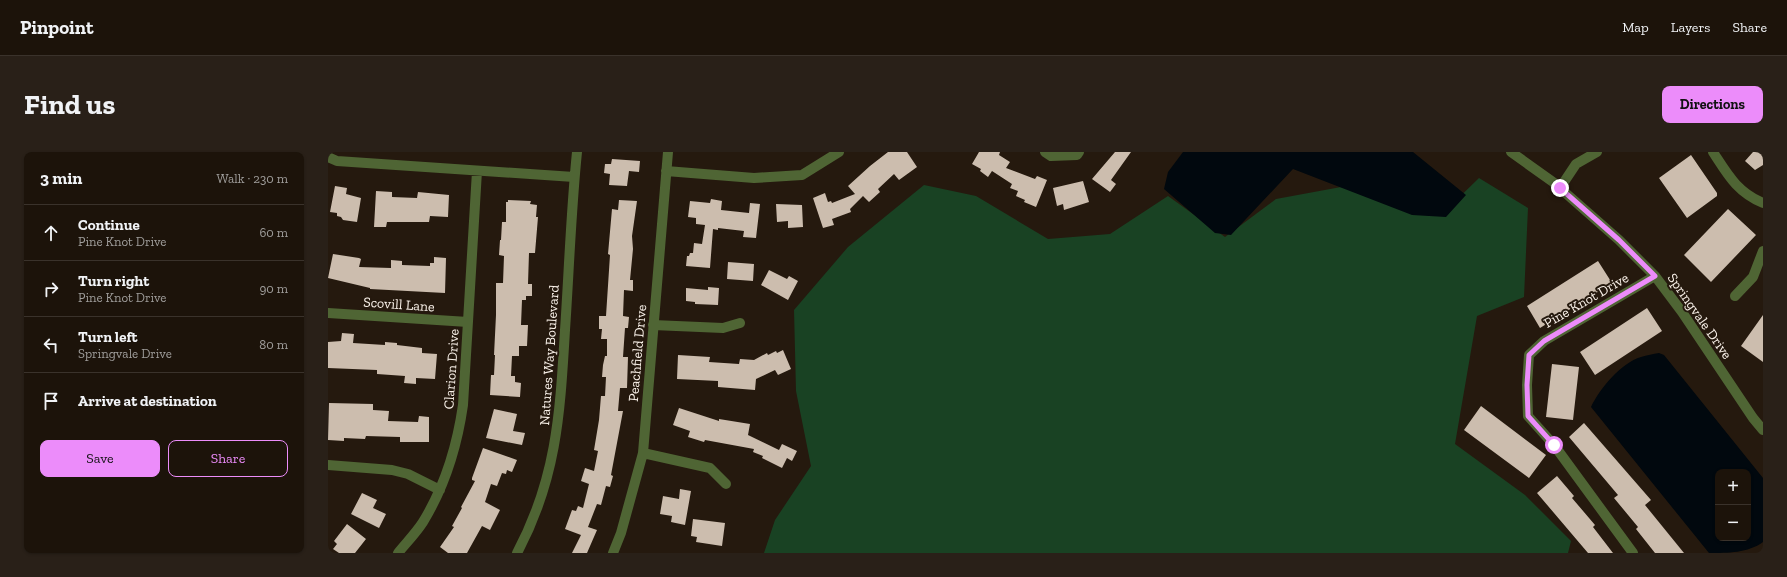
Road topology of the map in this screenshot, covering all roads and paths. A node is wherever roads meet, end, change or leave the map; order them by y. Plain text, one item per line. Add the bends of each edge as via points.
1 (577, 152) edge
2 (668, 152) edge
3 (839, 152) edge
4 (1045, 152) edge
5 (1079, 152) edge
6 (1511, 152) edge
7 (1597, 152) edge
8 (1713, 152) edge
9 (328, 157) edge
10 (476, 171) junction
11 (666, 171) junction
12 (574, 177) junction
13 (1560, 188) junction
14 (1763, 203) edge
15 (1763, 251) edge
16 (1655, 276) junction
17 (1735, 296) dead end
18 (328, 313) edge
19 (468, 322) junction
20 (740, 323) dead end
21 (653, 325) junction
22 (1763, 430) edge
23 (643, 453) junction
24 (328, 465) edge
25 (726, 484) dead end
26 (440, 490) junction
27 (398, 553) edge
28 (517, 553) edge
29 (613, 553) edge
30 (1633, 553) edge

1 - 12 street, Natures Way Boulevard
2 - 11 street, Peachfield Drive
3 - 11 street via 802,175 754,178
4 - 5 street via 1051,156 1077,155
6 - 13 street, Springvale Drive
7 - 13 street via 1576,164
8 - 14 street via 1732,181 1749,197
9 - 10 street via 337,161
10 - 12 street
10 - 19 street, Clarion Drive
11 - 21 street, Peachfield Drive
12 - 28 street, Natures Way Boulevard via 562,388 557,433 543,494
13 - 16 street, Springvale Drive
15 - 17 street via 1753,277
16 - 22 street, Springvale Drive
16 - 30 street, Pine Knot Drive via 1544,341 1529,355 1528,416 1554,445
18 - 19 street, Scovill Lane
19 - 26 street, Clarion Drive via 459,433
20 - 21 street via 722,328
21 - 23 street, Peachfield Drive
23 - 25 street via 710,468
23 - 29 street, Peachfield Drive
24 - 26 street via 392,470 408,474
26 - 27 street, Clarion Drive via 423,523

